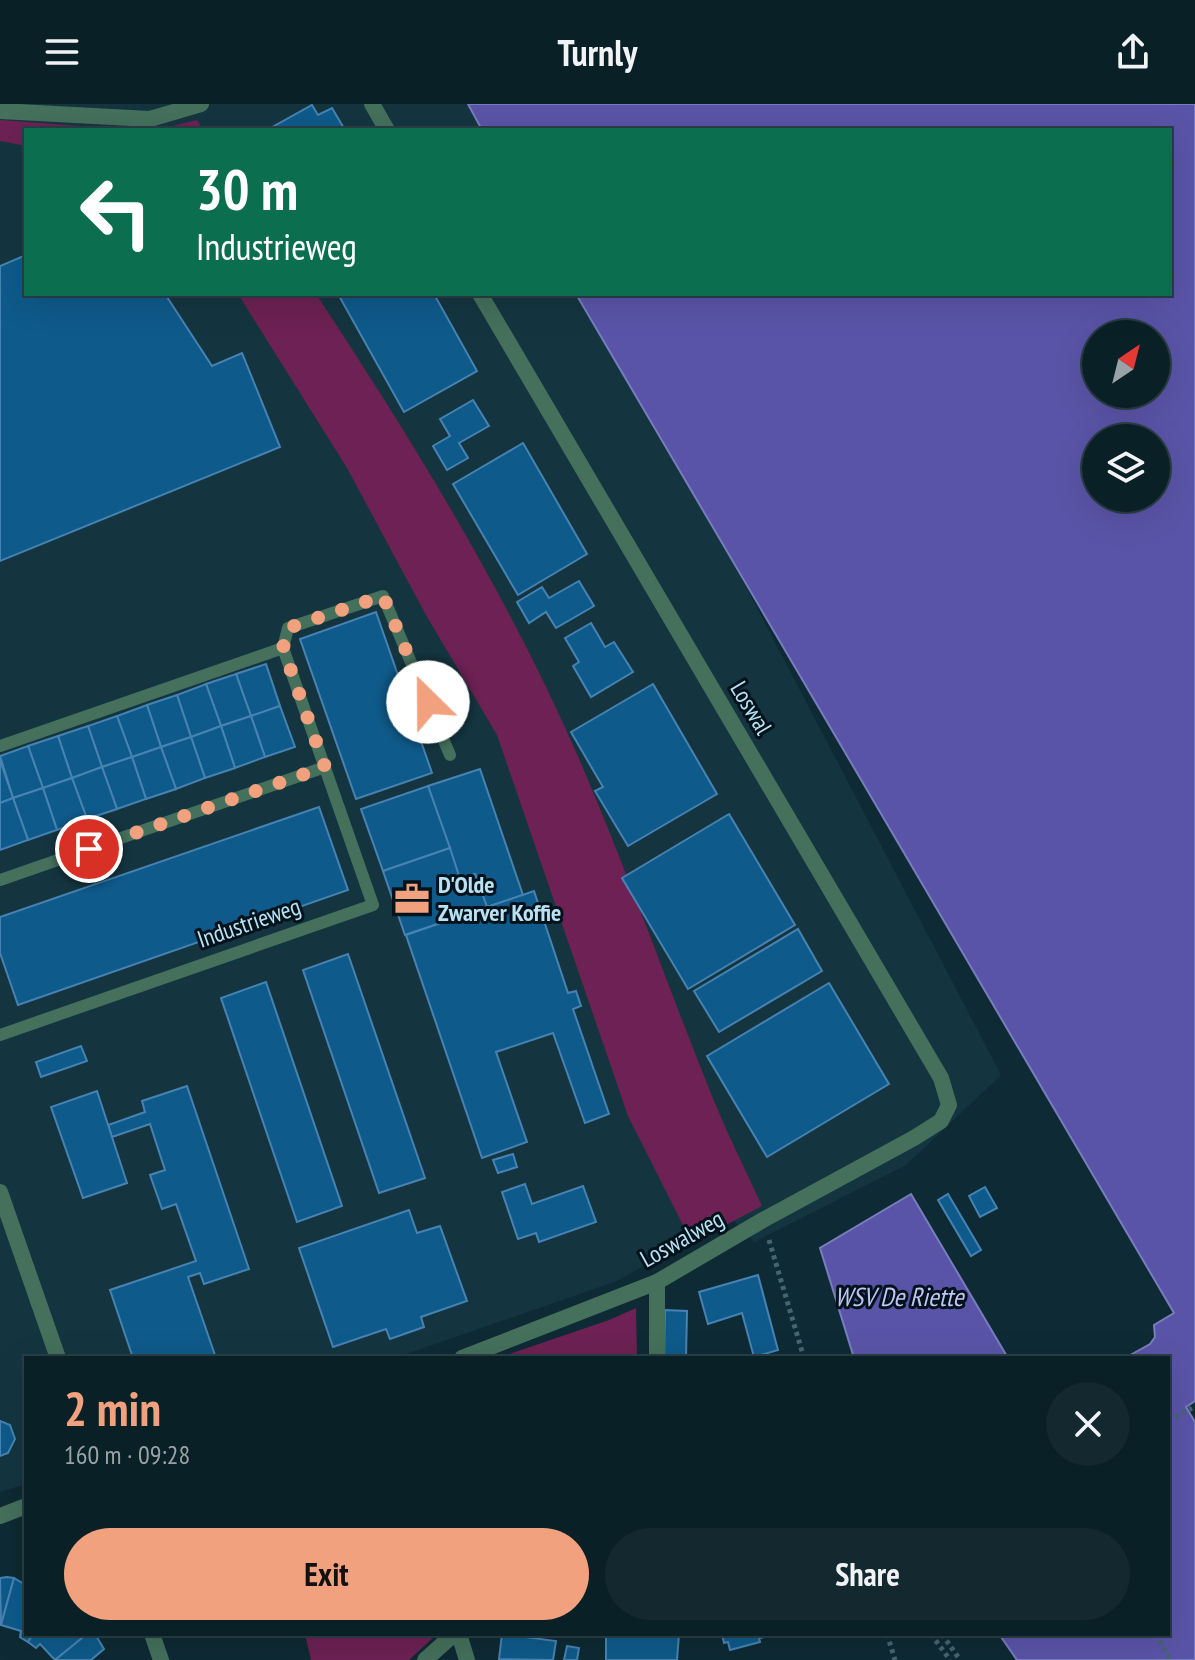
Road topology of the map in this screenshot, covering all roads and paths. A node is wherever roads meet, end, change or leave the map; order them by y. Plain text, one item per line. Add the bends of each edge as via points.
1 (201, 104) edge
2 (372, 104) edge
3 (0, 111) edge
4 (386, 128) edge
5 (481, 296) edge
6 (283, 648) junction
7 (0, 746) edge
8 (450, 755) dead end
9 (325, 767) junction
10 (0, 880) edge
11 (1, 1031) edge
12 (914, 1138) joint
13 (0, 1192) edge
14 (763, 1220) junction
15 (657, 1282) junction
16 (57, 1356) edge
17 (467, 1356) edge
18 (657, 1356) edge
19 (804, 1356) edge
20 (1192, 1408) dead end
21 (1170, 1420) edge
22 (24, 1507) edge
23 (0, 1516) edge
24 (153, 1636) edge
25 (454, 1636) edge
26 (457, 1636) edge
27 (888, 1636) edge
28 (932, 1636) edge
29 (943, 1636) edge
30 (1156, 1636) edge
31 (161, 1660) edge
32 (425, 1660) edge
33 (467, 1660) edge
34 (895, 1660) edge
35 (950, 1660) edge
36 (960, 1660) edge
37 (1171, 1660) edge

1 - 3 street via 150,119
2 - 4 street
5 - 12 street, Loswal via 941,1078 949,1105 941,1121
6 - 7 lane
6 - 8 lane via 288,628 383,596
6 - 9 lane, Industrieweg
9 - 10 lane
9 - 11 lane, Industrieweg via 373,905
12 - 14 street, Loswalweg
13 - 16 street
14 - 15 street, Loswalweg
14 - 19 path
15 - 17 street, Loswalweg
15 - 18 street
20 - 21 path
22 - 23 street
24 - 31 street
25 - 32 street
26 - 33 street
27 - 34 path
28 - 35 path
29 - 36 path
30 - 37 path

